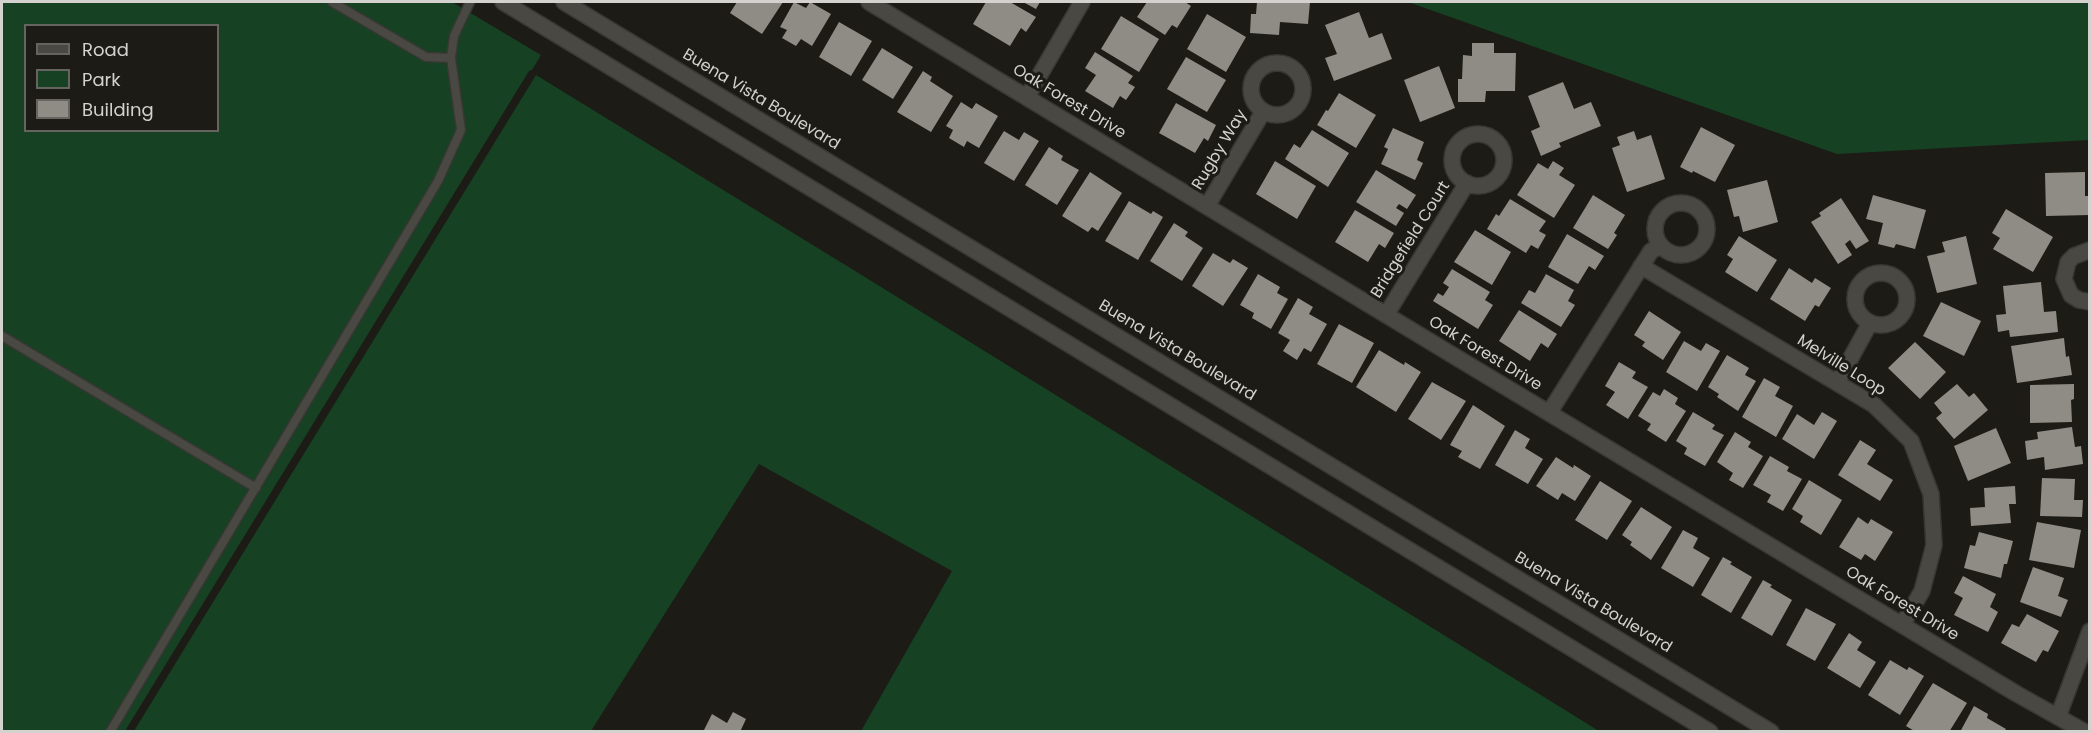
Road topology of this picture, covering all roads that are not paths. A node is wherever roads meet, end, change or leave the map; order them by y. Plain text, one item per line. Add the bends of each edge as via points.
1 (332, 2) edge
2 (470, 2) edge
3 (503, 2) edge
4 (564, 2) edge
5 (869, 2) edge
6 (1082, 2) edge
7 (451, 58) junction
8 (1027, 97) junction
9 (1263, 112) dead end
10 (1467, 183) dead end
11 (1207, 206) junction
12 (1661, 246) dead end
13 (2090, 250) edge
14 (1641, 266) junction
15 (2090, 302) edge
16 (1386, 315) junction
17 (1870, 323) dead end
18 (2, 336) edge
19 (1837, 383) junction
20 (1549, 413) junction
21 (256, 489) junction
22 (1902, 625) junction
23 (2090, 631) edge
24 (2058, 717) junction
25 (110, 732) edge
26 (1710, 732) edge
27 (1771, 732) edge
28 (2085, 732) edge

1 - 7 lane via 426,57
2 - 7 lane via 454,36
3 - 26 main road
4 - 27 main road, Buena Vista Boulevard
5 - 8 main road, Oak Forest Drive
6 - 8 main road
7 - 21 lane via 461,130 438,181
8 - 11 main road, Oak Forest Drive
9 - 11 main road, Rugby Way
10 - 16 main road, Bridgefield Court
11 - 16 main road, Oak Forest Drive
12 - 14 main road via 1651,251
13 - 15 main road via 2068,262 2064,279 2071,295
14 - 19 main road, Melville Loop
14 - 20 main road
16 - 20 main road, Oak Forest Drive
17 - 19 main road
18 - 21 lane
19 - 22 main road, Melville Loop via 1875,405 1911,441 1931,494 1934,544 1922,591
20 - 22 main road, Oak Forest Drive
21 - 25 lane
22 - 24 main road, Oak Forest Drive
23 - 24 main road
24 - 28 main road, Oak Forest Drive

